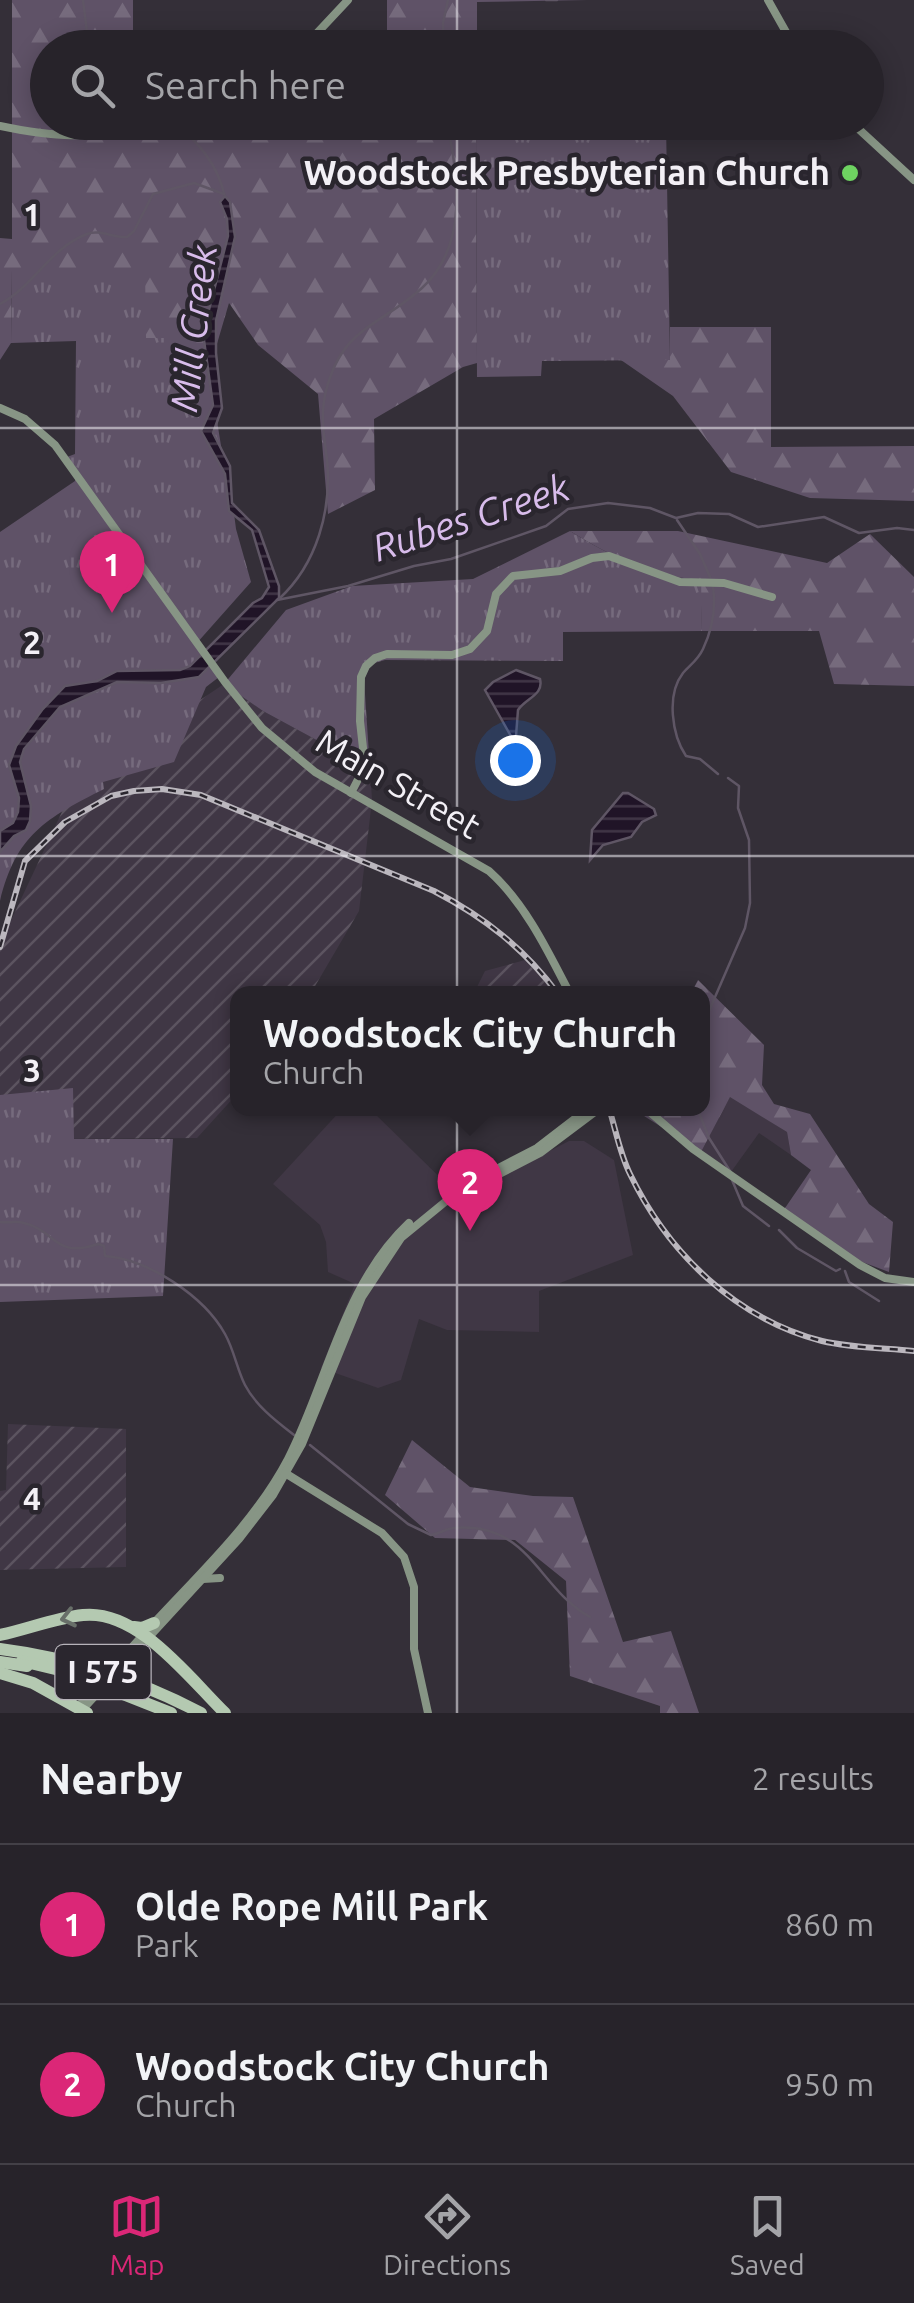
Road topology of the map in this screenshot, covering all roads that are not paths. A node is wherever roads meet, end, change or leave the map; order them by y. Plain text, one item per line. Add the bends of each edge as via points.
1 (348, 0) edge
2 (768, 0) edge
3 (320, 30) edge
4 (785, 30) edge
5 (0, 126) edge
6 (30, 130) edge
7 (871, 140) edge
8 (914, 180) edge
9 (0, 408) edge
10 (772, 597) dead end
11 (351, 792) junction
12 (566, 986) edge
13 (579, 1116) edge
14 (589, 1116) edge
15 (654, 1116) edge
16 (364, 1280) junction
17 (914, 1282) edge
18 (351, 1287) dead end
19 (284, 1472) junction
20 (220, 1578) dead end
21 (203, 1579) junction
22 (148, 1633) junction
23 (0, 1635) edge
24 (0, 1649) edge
25 (0, 1660) edge
26 (0, 1673) edge
27 (145, 1687) junction
28 (75, 1709) edge
29 (171, 1713) edge
30 (183, 1713) edge
31 (192, 1713) edge
32 (201, 1713) edge
33 (225, 1713) edge
34 (428, 1713) edge

1 - 3 main road
2 - 4 main road
5 - 6 main road
7 - 8 main road
9 - 11 main road, Main Street via 26,419 55,445 254,719 315,772
10 - 11 main road via 724,583 687,584 609,556 513,576 496,594 487,631 470,649 387,654 366,666 360,721 365,766
11 - 12 main road, Main Street via 501,882
13 - 16 main road via 537,1148 428,1208 398,1234
14 - 19 main road via 540,1153 445,1202 401,1238 362,1297
15 - 17 main road via 866,1270
16 - 18 main road
16 - 19 main road
19 - 21 main road via 254,1522
19 - 22 main road
19 - 34 main road via 382,1532 404,1557 414,1587 414,1649
20 - 21 main road
21 - 22 main road
22 -> 23 highway via 88,1614
22 - 28 main road
22 - 33 highway
24 - 27 highway, I 575 via 70,1662
25 - 29 highway, I 575 via 77,1678
25 - 30 highway via 93,1678
26 - 28 highway via 33,1683
27 - 31 highway
27 - 32 highway, I 575

